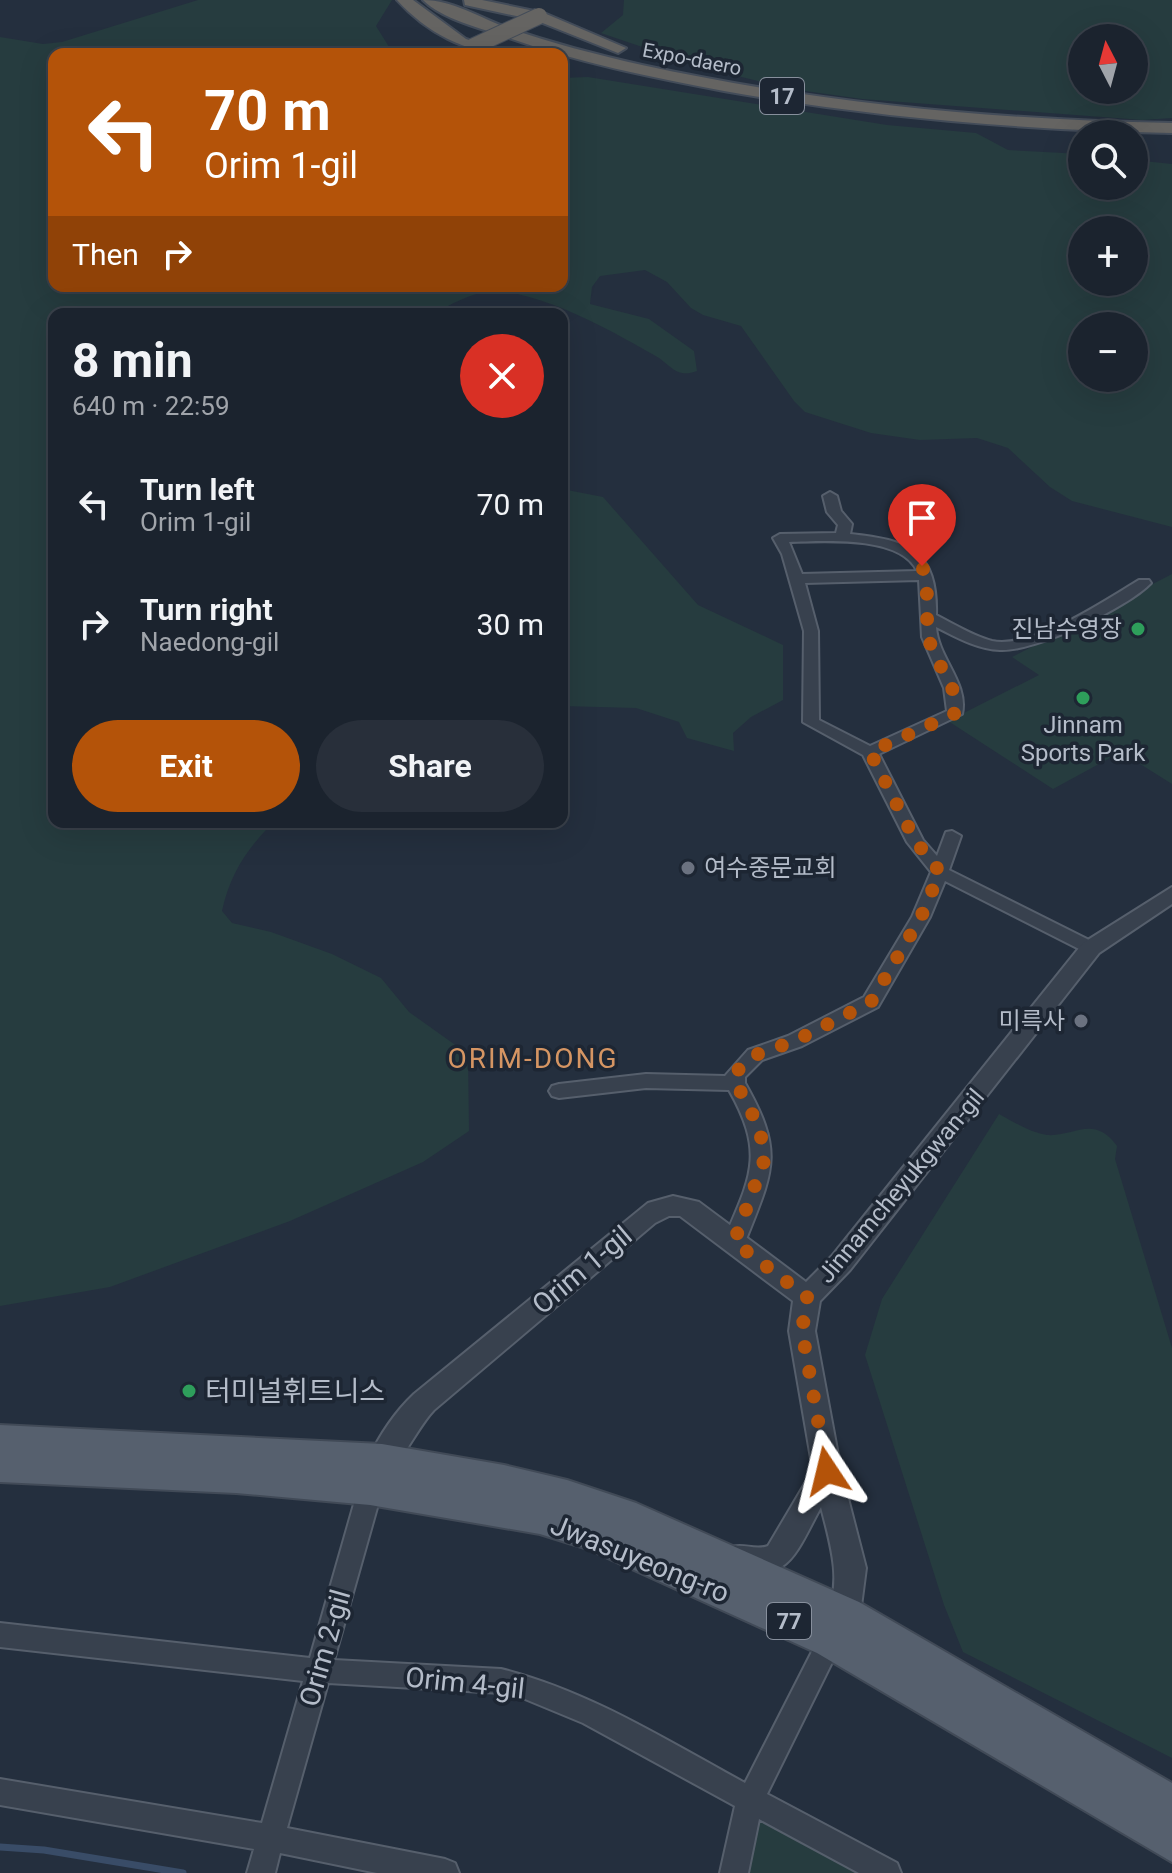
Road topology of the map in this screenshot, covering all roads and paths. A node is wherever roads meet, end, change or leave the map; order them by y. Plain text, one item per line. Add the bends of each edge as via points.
1 (404, 0) edge
2 (419, 0) edge
3 (430, 0) edge
4 (459, 0) edge
5 (553, 4) dead end
6 (539, 16) junction
7 (472, 47) junction
8 (476, 48) edge
9 (543, 48) edge
10 (560, 48) edge
11 (568, 50) edge
12 (568, 56) edge
13 (568, 67) edge
14 (918, 118) junction
15 (1068, 127) edge
16 (1172, 128) edge
17 (1068, 131) edge
18 (1148, 131) edge
19 (1148, 133) edge
20 (1172, 136) edge
21 (830, 496) dead end
22 (842, 537) junction
23 (925, 575) junction
24 (794, 579) junction
25 (1144, 583) dead end
26 (928, 617) junction
27 (870, 752) junction
28 (952, 836) dead end
29 (940, 872) junction
30 (1172, 894) edge
31 (1091, 948) junction
32 (735, 1083) junction
33 (559, 1091) dead end
34 (734, 1242) junction
35 (807, 1297) junction
36 (0, 1440) edge
37 (239, 1464) junction
38 (0, 1466) edge
39 (827, 1471) junction
40 (376, 1475) junction
41 (623, 1515) junction
42 (838, 1627) junction
43 (0, 1635) edge
44 (318, 1671) junction
45 (0, 1792) edge
46 (750, 1800) junction
47 (1172, 1806) edge
48 (271, 1838) junction
49 (1172, 1841) edge
50 (261, 1873) edge
51 (445, 1873) edge
52 (734, 1873) edge
53 (887, 1873) edge

1 - 7 highway
2 - 9 highway, Expo-daero / 17
3 - 10 highway, Expo-daero / 17
4 - 6 highway
5 - 6 highway
6 - 7 highway, bridge
6 - 14 highway via 697,72
7 - 8 highway
11 - 14 highway, Expo-daero / 17 via 740,89
12 - 14 highway, Expo-daero / 17 via 735,93
13 - 14 highway via 709,94 862,116
14 - 15 highway, Expo-daero / 17
14 - 17 highway, Expo-daero / 17
16 - 18 highway, 17
19 - 20 highway, 17
21 - 22 street via 834,512 845,524
22 - 23 street via 904,551 919,562
22 - 24 street via 780,538
23 - 24 street
23 - 26 street
24 - 27 street via 811,631 811,722
25 - 26 street via 1071,624 1012,646 988,644
26 - 27 street via 930,644 955,697 954,714
27 - 29 street via 916,842
28 - 29 street
29 - 31 street
29 - 32 street via 921,917 871,1002 755,1055 737,1071
30 - 31 street, Jinnamcheyukgwan-gil
31 - 35 street, Jinnamcheyukgwan-gil via 851,1251
32 - 33 street via 646,1081
32 - 34 street via 758,1121 764,1161
34 - 35 street, Orim 1-gil
34 - 40 street, Orim 1-gil via 684,1205 667,1205 646,1216 424,1402 410,1416
35 - 39 street, Jinnamcheyukgwan-gil via 802,1331
36 - 37 main road, Jwasuyeong-ro / 77
37 - 38 main road, Jwasuyeong-ro / 77
37 - 40 main road, Jwasuyeong-ro / 77
39 - 41 street via 781,1551 759,1562
39 - 42 street, Jinnamcheyukgwan-gil via 851,1568
40 - 41 main road, Jwasuyeong-ro / 77 via 504,1481
40 - 42 main road, Jwasuyeong-ro / 77 via 596,1535
40 - 44 street, Orim 2-gil
41 - 42 main road, Jwasuyeong-ro / 77
42 - 46 street
42 - 47 main road, Jwasuyeong-ro / 77
42 - 49 main road, Jwasuyeong-ro / 77
43 - 44 street, Orim 4-gil
44 - 46 street, Orim 4-gil via 529,1687 558,1697
44 - 48 street, Orim 2-gil
45 - 48 street
46 - 52 street
46 - 53 street, Orim 4-gil
48 - 50 street, Orim 2-gil
48 - 51 street

